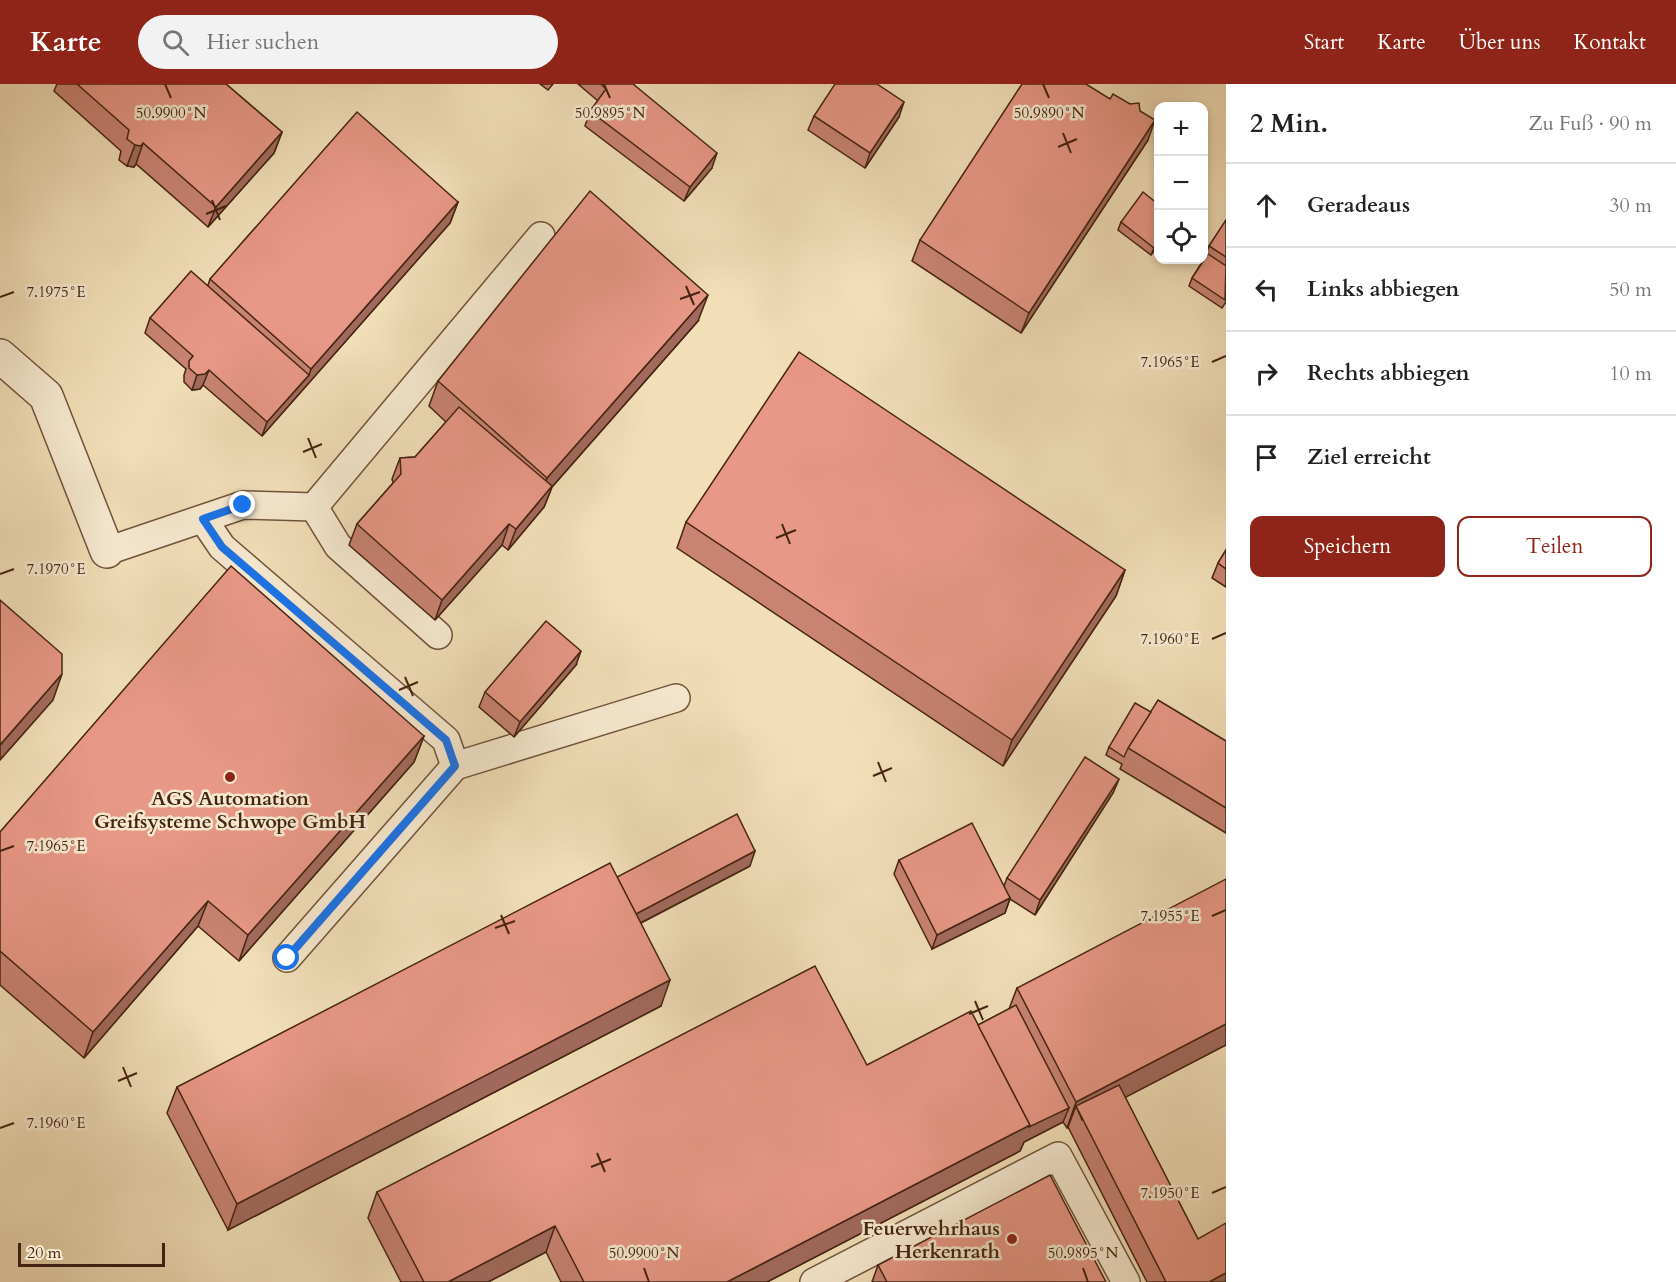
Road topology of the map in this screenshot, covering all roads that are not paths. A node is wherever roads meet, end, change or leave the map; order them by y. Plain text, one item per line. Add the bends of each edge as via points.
1 (541, 236) dead end
2 (0, 356) edge
3 (314, 507) junction
4 (203, 519) junction
5 (107, 551) joint
6 (438, 635) dead end
7 (676, 698) dead end
8 (455, 766) junction
9 (287, 958) dead end
10 (814, 1282) edge
11 (1126, 1282) edge

1 - 3 lane
2 - 5 street via 46,396
3 - 4 lane via 243,505
3 - 6 lane via 338,546
4 - 5 lane
4 - 8 lane via 222,547 446,740
7 - 8 lane
8 - 9 lane
10 - 11 lane via 1058,1156

